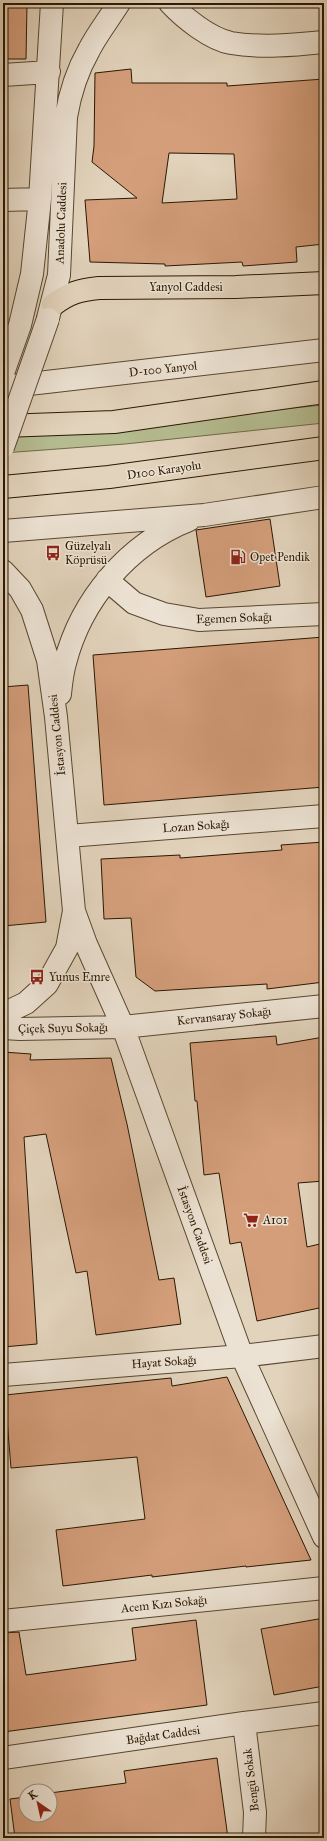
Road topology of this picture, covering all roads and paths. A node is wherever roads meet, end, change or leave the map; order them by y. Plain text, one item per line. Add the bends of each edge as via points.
1 (52, 3) edge
2 (119, 3) edge
3 (170, 3) edge
4 (324, 42) edge
5 (49, 72) junction
6 (3, 75) edge
7 (40, 199) junction
8 (3, 200) edge
9 (324, 283) edge
10 (50, 312) junction
11 (324, 350) edge
12 (3, 373) edge
13 (3, 387) edge
14 (324, 392) edge
15 (3, 426) edge
16 (3, 447) edge
17 (324, 448) edge
18 (3, 487) edge
19 (324, 497) edge
20 (204, 514) junction
21 (3, 531) edge
22 (3, 571) edge
23 (107, 580) junction
24 (324, 614) edge
25 (56, 717) junction
26 (324, 816) edge
27 (68, 836) junction
28 (74, 911) junction
29 (324, 1006) edge
30 (3, 1014) edge
31 (123, 1027) junction
32 (3, 1028) edge
33 (324, 1346) edge
34 (242, 1356) junction
35 (3, 1375) edge
36 (324, 1536) edge
37 (324, 1588) edge
38 (3, 1621) edge
39 (324, 1713) edge
40 (244, 1723) junction
41 (3, 1758) edge
42 (254, 1838) edge

1 - 5 street, Anadolu Caddesi
2 - 10 street, Anadolu Caddesi via 89,49 69,99 59,275
3 - 4 street via 184,18 230,43 253,45
5 - 6 street
5 - 7 street, Anadolu Caddesi
7 - 8 street
7 - 12 street, Anadolu Caddesi via 32,274 20,325
9 - 10 main road, Yanyol Caddesi via 236,287 99,288 66,295
10 - 16 street, Anadolu Caddesi, bridge
11 - 13 street, D-100 Yanyol
14 - 15 main road via 114,422
17 - 18 main road, D100 Karayolu via 109,478
19 - 20 street
20 - 21 street
20 - 23 street via 170,528 144,545
22 - 25 street, İstasyon Caddesi via 20,589 42,635
23 - 24 street, Egemen Sokağı via 134,603 164,614 199,620
23 - 25 street via 74,634 64,664
25 - 27 street, İstasyon Caddesi
26 - 27 street, Lozan Sokağı
27 - 28 street, İstasyon Caddesi
28 - 30 street, İstasyon Caddesi via 67,948 47,984 26,1003
28 - 31 street, İstasyon Caddesi
29 - 31 street, Kervansaray Sokağı
31 - 32 street, Çiçek Suyu Sokağı
31 - 34 street, İstasyon Caddesi
33 - 34 street, Hayat Sokağı
34 - 35 street, Hayat Sokağı
34 - 36 street, İstasyon Caddesi
37 - 38 street, Acem Kızı Sokağı
39 - 40 street, Bağdat Caddesi
40 - 41 street, Bağdat Caddesi
40 - 42 street, Bengü Sokak via 255,1812

